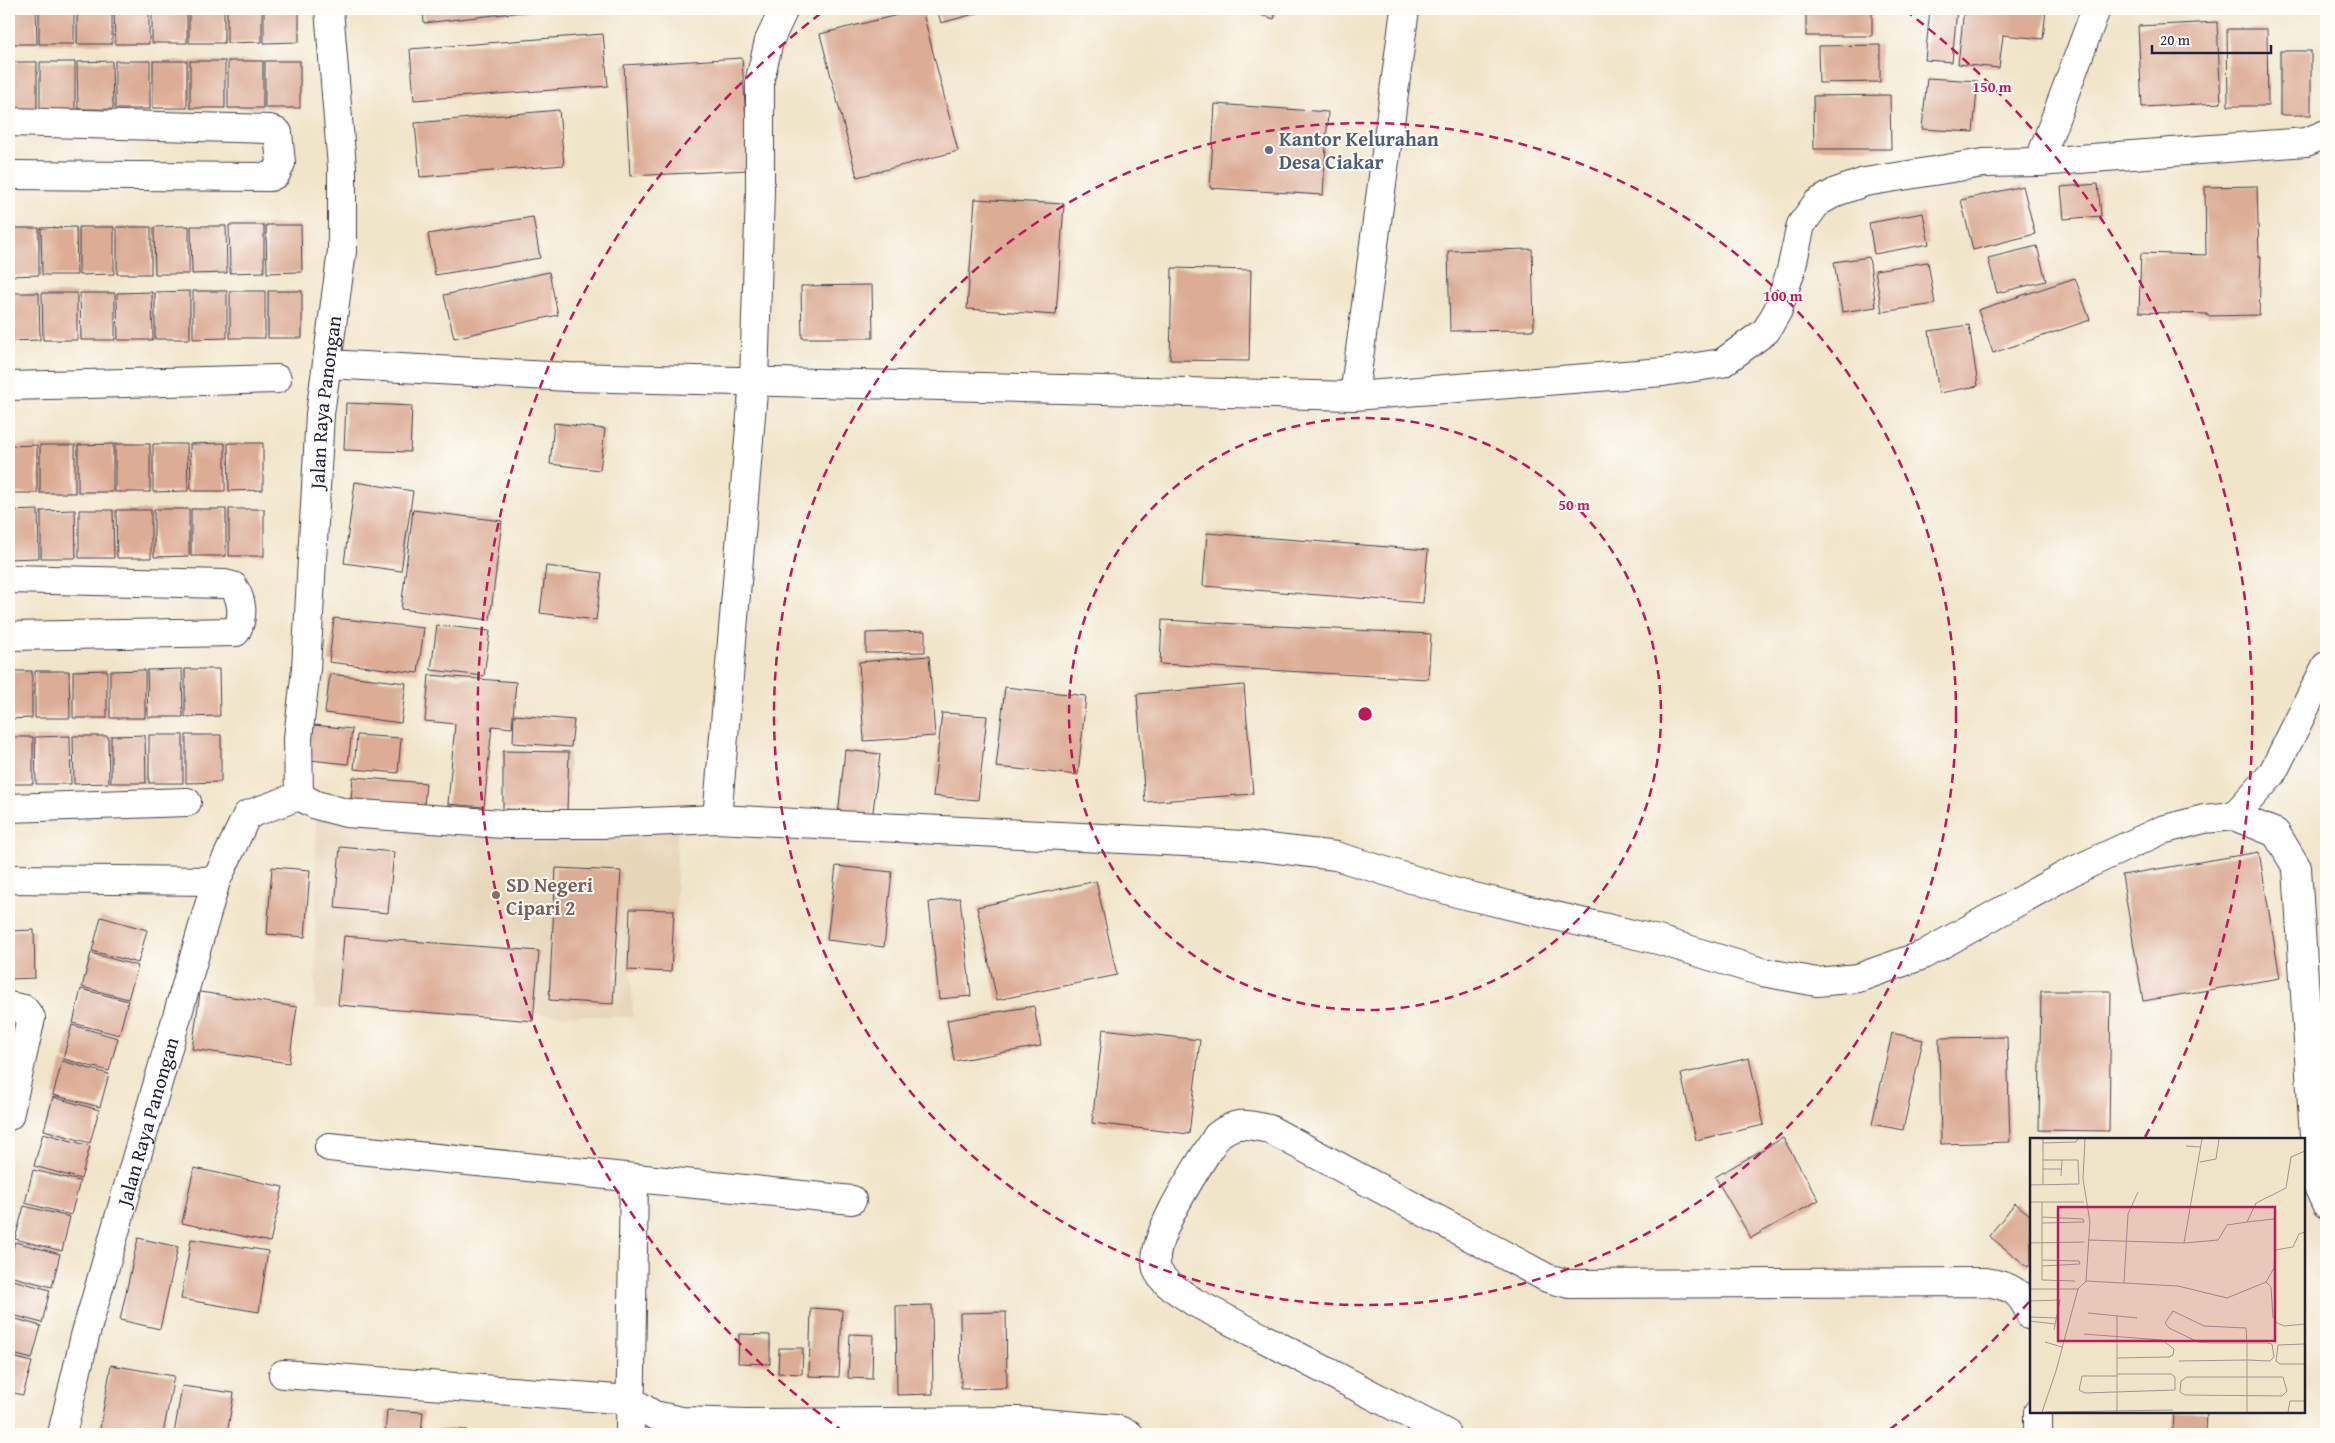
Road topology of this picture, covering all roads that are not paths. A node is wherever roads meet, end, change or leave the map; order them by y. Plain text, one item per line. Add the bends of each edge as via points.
1 (330, 9) edge
2 (784, 9) edge
3 (1405, 9) edge
4 (2096, 9) edge
5 (9, 122) edge
6 (2326, 134) edge
7 (2039, 162) junction
8 (9, 175) edge
9 (327, 364) junction
10 (277, 379) dead end
11 (754, 380) junction
12 (9, 386) edge
13 (1354, 396) junction
14 (9, 579) edge
15 (9, 636) edge
16 (2326, 666) edge
17 (298, 796) junction
18 (187, 802) dead end
19 (9, 808) edge
20 (2234, 816) junction
21 (717, 819) junction
22 (9, 879) edge
23 (216, 881) junction
24 (9, 1006) edge
25 (9, 1116) edge
26 (329, 1148) dead end
27 (634, 1179) junction
28 (852, 1200) dead end
29 (2326, 1204) edge
30 (2030, 1314) edge
31 (283, 1374) dead end
32 (630, 1400) junction
33 (2038, 1413) edge
34 (62, 1434) edge
35 (630, 1434) edge
36 (1129, 1434) edge
37 (1448, 1434) edge
38 (2038, 1434) edge

1 - 9 street, Jalan Raya Panongan via 342,167 342,251
2 - 11 street via 769,41 760,80
3 - 13 street
4 - 7 street
5 - 8 street via 270,128 278,133 281,163 276,174 270,177
6 - 7 street via 2306,142
7 - 13 street via 1983,162 1865,182 1836,192 1818,203 1801,225 1778,310 1766,331 1722,363 1663,372
9 - 11 street via 570,377
9 - 17 street, Jalan Raya Panongan via 320,414 306,669 298,738
10 - 12 street
11 - 13 street
11 - 21 street
14 - 15 street via 225,584 233,586 242,605 242,622 236,632
16 - 20 street via 2272,774
17 - 21 street via 346,813 503,824
17 - 23 street, Jalan Raya Panongan via 248,815
18 - 19 street
20 - 21 street via 2204,818 2162,830 2071,872 1923,954 1858,978 1817,982 1762,972 1658,940 1457,893 1328,855 1246,845
20 - 29 street via 2276,833 2297,868 2318,1184
22 - 23 street
23 - 34 street, Jalan Raya Panongan via 84,1336
24 - 25 street via 24,1010 31,1018
26 - 27 street
27 - 28 street
27 - 32 street
30 - 37 street via 2025,1301 2007,1286 1986,1282 1570,1284 1525,1268 1269,1129 1242,1123 1228,1127 1217,1136 1169,1218 1157,1246 1157,1268 1165,1282 1194,1302
31 - 32 street
32 - 35 street
32 - 36 street via 654,1415 681,1421 747,1424 1018,1421 1116,1429
33 - 38 street

